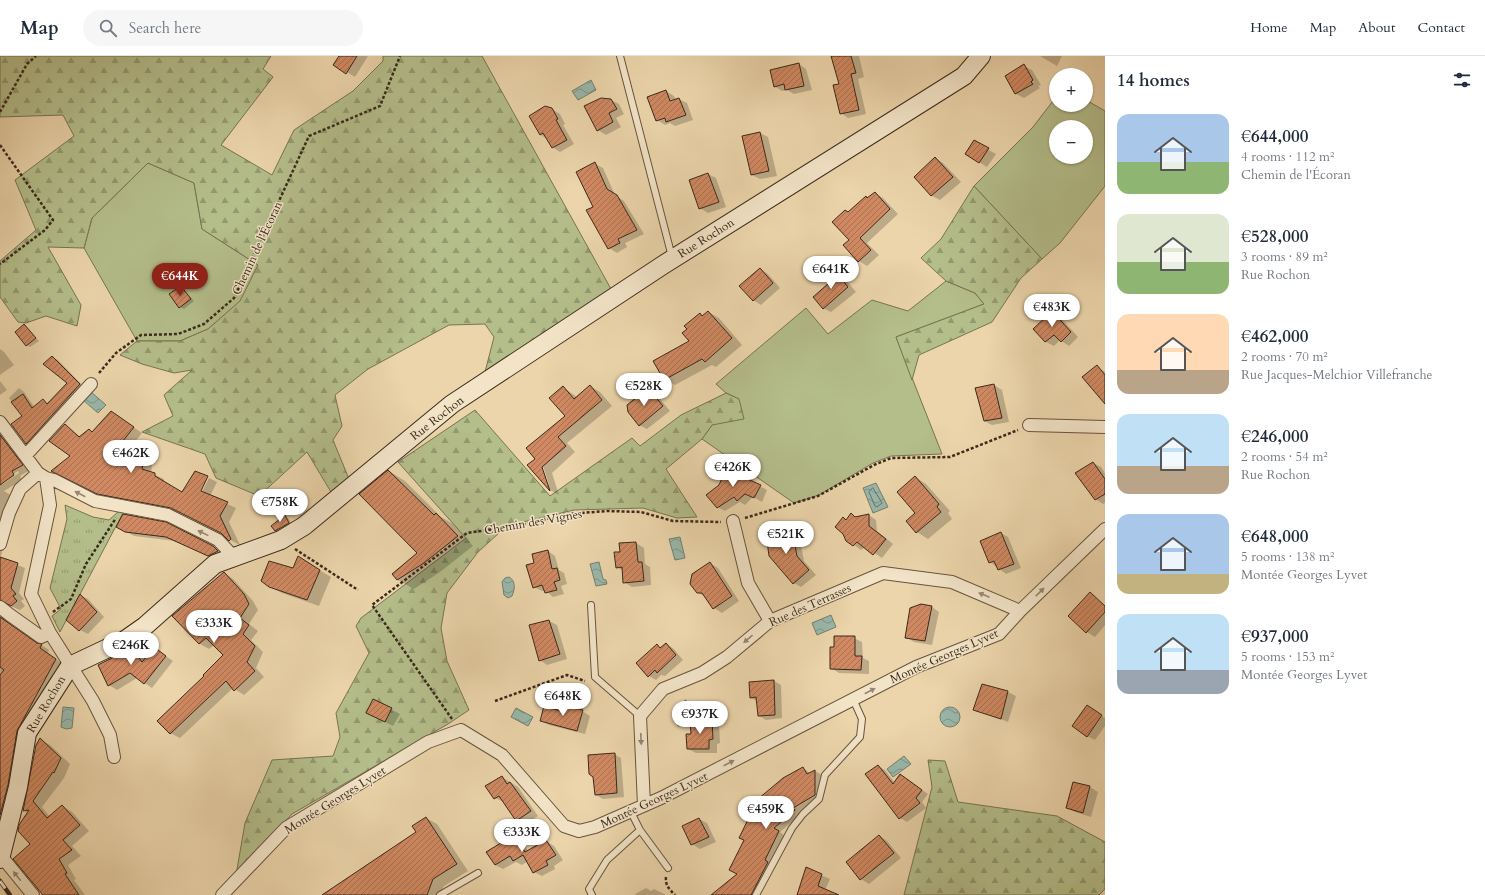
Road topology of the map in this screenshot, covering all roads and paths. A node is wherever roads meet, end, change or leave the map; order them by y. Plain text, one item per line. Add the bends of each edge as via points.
1 (36, 56) edge
2 (400, 56) edge
3 (620, 56) edge
4 (981, 56) edge
5 (0, 112) edge
6 (0, 145) edge
7 (672, 259) junction
8 (0, 264) edge
9 (91, 384) joint
10 (0, 422) edge
11 (1029, 425) joint
12 (1105, 427) edge
13 (26, 455) junction
14 (42, 476) junction
15 (124, 506) junction
16 (733, 521) junction
17 (1105, 529) edge
18 (281, 540) junction
19 (0, 544) edge
20 (234, 556) junction
21 (358, 590) dead end
22 (591, 605) dead end
23 (0, 606) edge
24 (61, 608) dead end
25 (1020, 611) junction
26 (770, 621) junction
27 (50, 633) junction
28 (70, 666) junction
29 (595, 677) junction
30 (853, 699) junction
31 (495, 702) dead end
32 (640, 716) junction
33 (461, 730) junction
34 (114, 757) dead end
35 (644, 805) junction
36 (630, 812) junction
37 (640, 830) junction
38 (2, 848) edge
39 (668, 868) joint
40 (478, 873) dead end
41 (32, 895) edge
42 (222, 895) edge
43 (440, 895) edge
44 (592, 895) edge
45 (675, 895) edge
46 (756, 895) edge

1 - 5 path via 27,64
2 - 9 path, Chemin de l'Écoran via 380,106 309,136 234,298 204,324 178,334 141,335 116,353
3 - 7 lane
4 - 7 street, Rue Rochon via 964,76
6 - 8 path via 53,220 45,230
7 - 18 street, Rue Rochon via 452,404 304,526
9 - 13 street
10 - 13 street
11 - 12 street
11 - 16 path, Chemin des Vignes via 950,457 891,458 818,496
13 - 14 street
15 -> 14 street via 95,501
14 - 19 street via 20,489 9,513
14 - 27 street via 50,505 31,594
20 -> 15 street via 218,540 168,515
15 - 24 path via 86,564 71,599
16 - 26 street via 748,583
16 - 33 path, Chemin des Vignes via 673,521 641,512 607,511 568,514 521,525 467,533 372,605
25 -> 17 street, Montée Georges Lyvet
18 - 20 street, Rue Rochon
18 - 21 path
20 - 28 street, Rue Rochon via 215,564 130,637
22 - 29 lane
23 - 27 street via 41,637
25 -> 26 street, Rue des Terrasses via 952,582 884,573
30 -> 25 street, Montée Georges Lyvet via 916,666 999,634
26 -> 32 street, Rue des Terrasses via 702,674 663,689
27 - 28 street
28 - 34 street via 93,701 110,735
28 - 38 street, Rue Rochon via 27,733 18,787
29 - 31 path via 586,681 567,675
29 - 32 lane
35 -> 30 street, Montée Georges Lyvet
30 - 46 lane via 862,719 860,737 825,776 819,799 792,828
32 -> 35 street
33 - 36 street, Montée Georges Lyvet via 502,755 564,826 579,831 595,828
33 - 42 street, Montée Georges Lyvet via 428,742 286,828
35 - 36 street, Montée Georges Lyvet
36 - 37 lane
37 - 39 lane
37 - 44 lane via 608,860 589,889
41 -> 38 street
39 - 45 path via 666,882
40 - 43 lane

